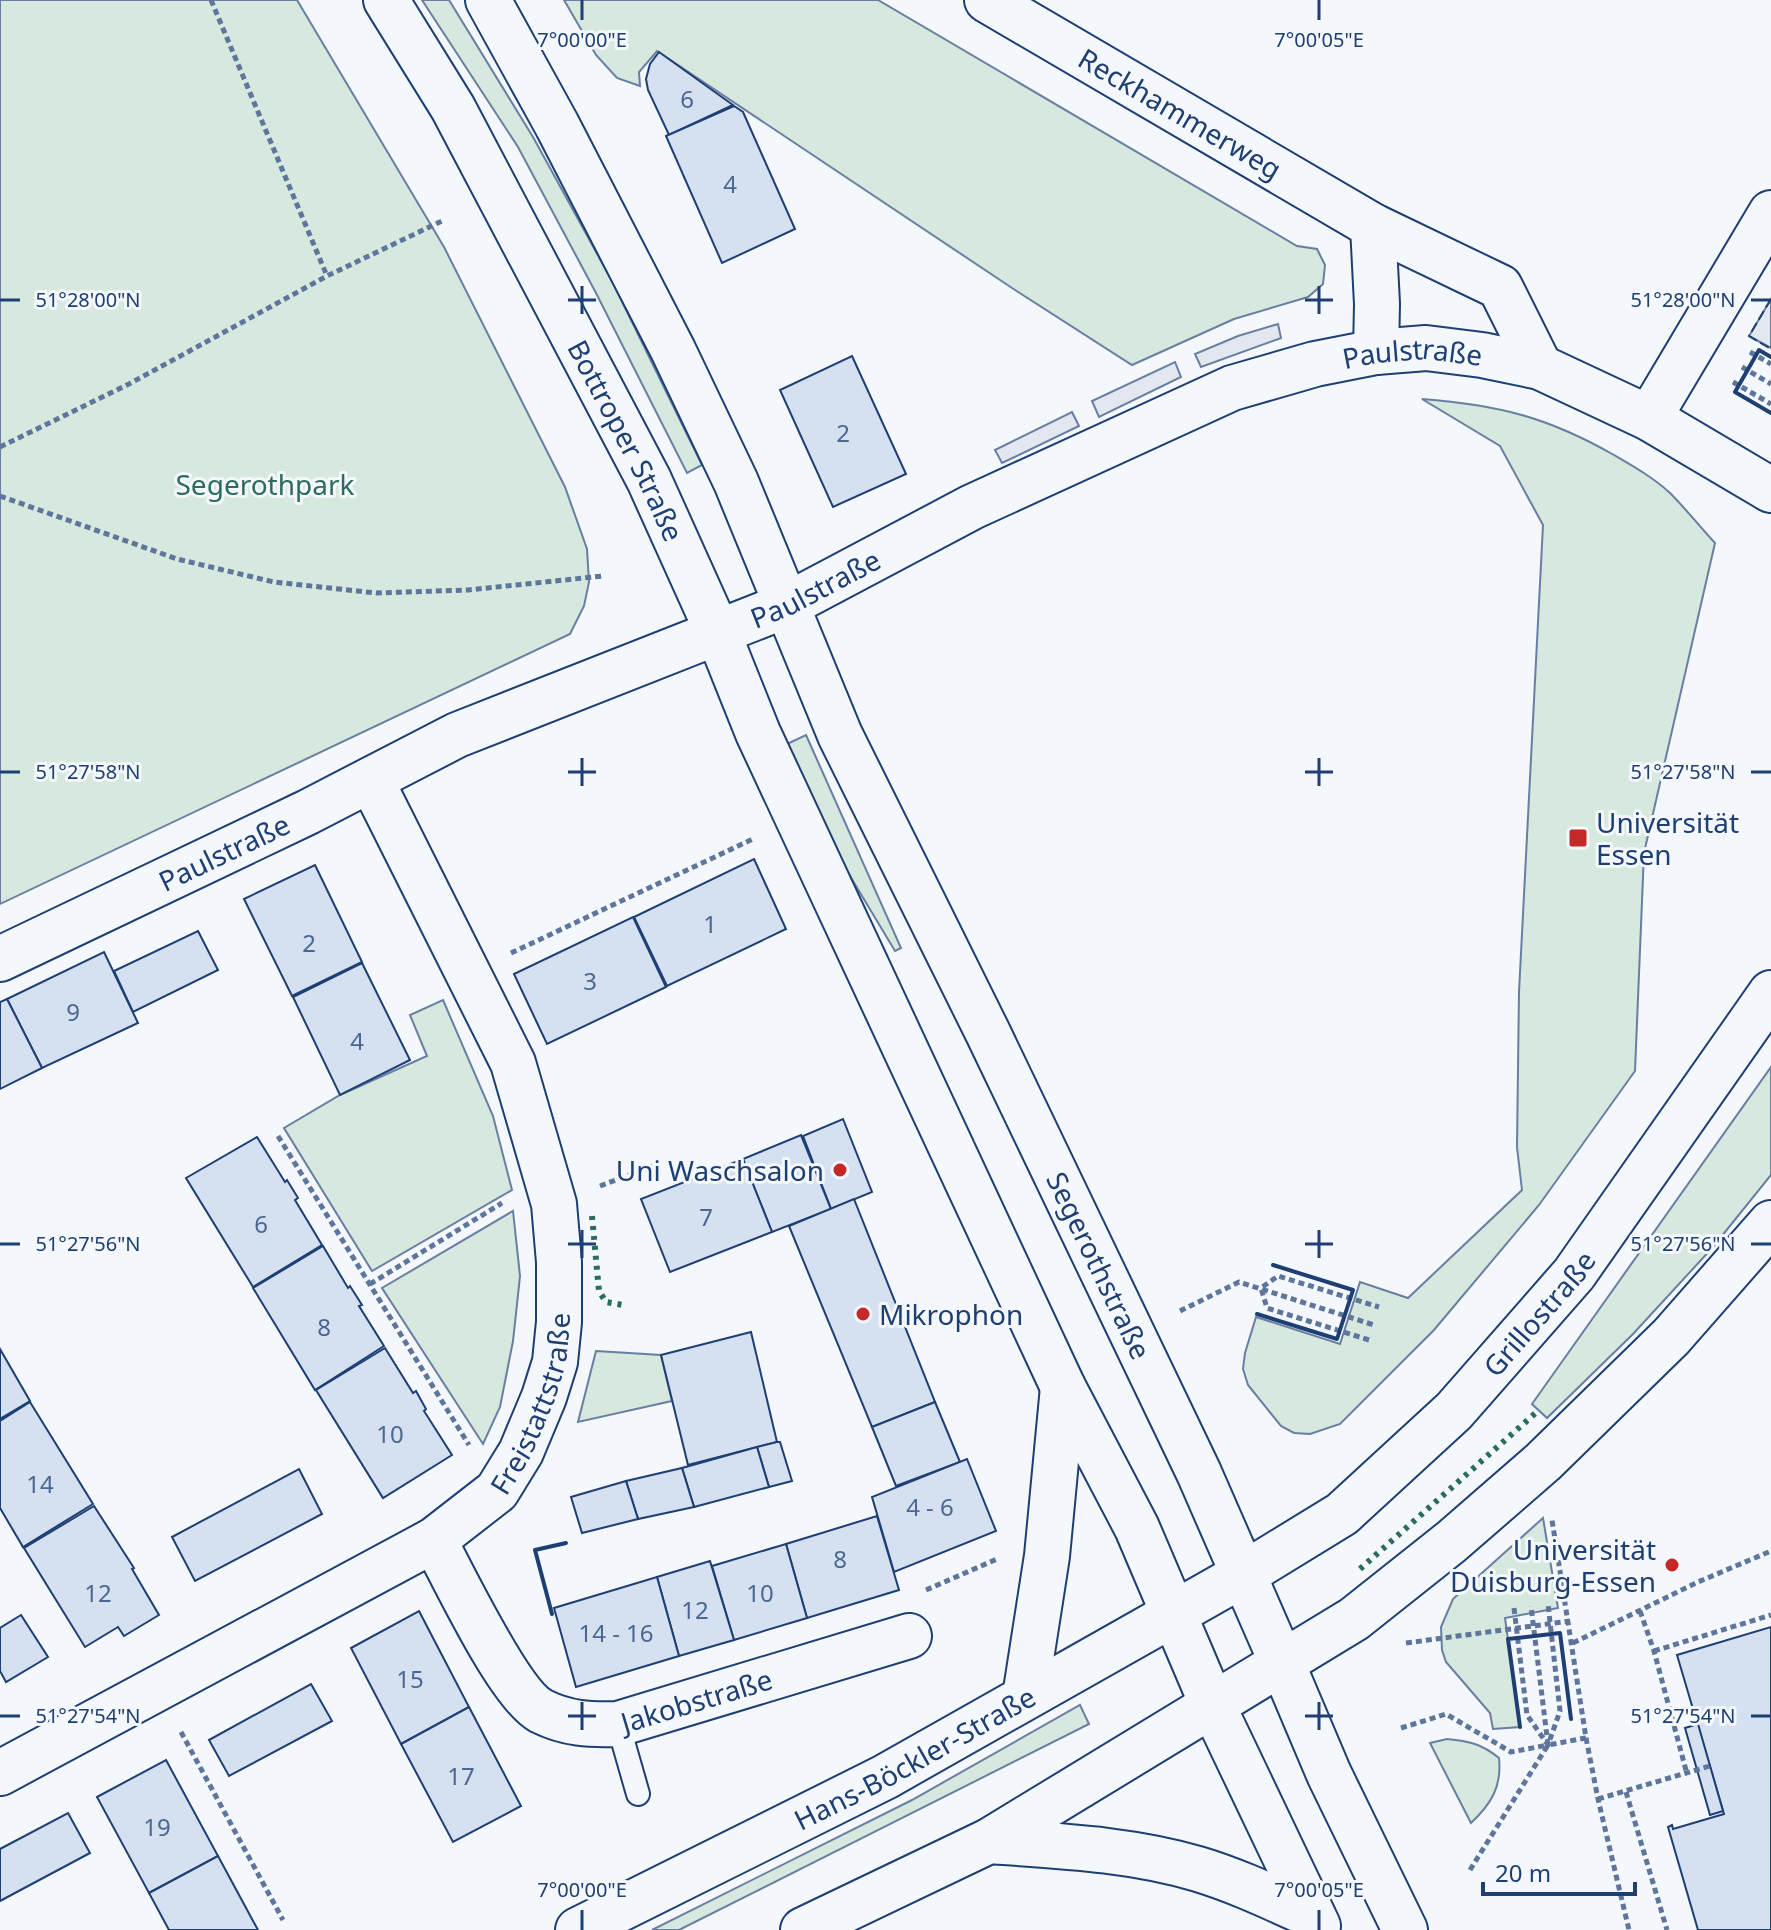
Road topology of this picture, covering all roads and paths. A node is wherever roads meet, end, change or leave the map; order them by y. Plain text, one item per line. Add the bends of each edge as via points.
1 (211, 0) edge
2 (386, 0) edge
3 (488, 0) edge
4 (987, 0) edge
5 (1771, 213) edge
6 (444, 220) dead end
7 (1373, 226) junction
8 (327, 276) junction
9 (1376, 352) junction
10 (1750, 352) dead end
11 (1771, 364) edge
12 (1540, 367) junction
13 (1742, 367) dead end
14 (1733, 382) dead end
15 (1771, 384) edge
16 (1771, 404) edge
17 (1649, 418) junction
18 (0, 447) edge
19 (1771, 490) edge
20 (0, 496) edge
21 (603, 576) dead end
22 (787, 605) junction
23 (718, 633) junction
24 (371, 780) junction
25 (755, 837) dead end
26 (0, 959) edge
27 (467, 974) junction
28 (1771, 993) edge
29 (278, 1136) dead end
30 (658, 1164) dead end
31 (546, 1176) junction
32 (591, 1189) dead end
33 (1771, 1223) edge
34 (370, 1284) junction
35 (1261, 1288) junction
36 (1379, 1307) dead end
37 (1180, 1311) dead end
38 (1374, 1325) dead end
39 (1369, 1340) dead end
40 (1063, 1387) junction
41 (1543, 1462) junction
42 (497, 1491) junction
43 (434, 1540) junction
44 (1771, 1551) edge
45 (1009, 1554) dead end
46 (1244, 1574) junction
47 (1548, 1604) dead end
48 (1531, 1606) dead end
49 (1514, 1608) dead end
50 (1640, 1611) junction
51 (1172, 1615) junction
52 (1771, 1615) edge
53 (1570, 1621) junction
54 (909, 1636) joint
55 (1573, 1643) junction
56 (1397, 1645) dead end
57 (1654, 1651) junction
58 (1282, 1663) junction
59 (157, 1689) junction
60 (1025, 1697) junction
61 (1212, 1704) junction
62 (618, 1724) junction
63 (1401, 1728) dead end
64 (1586, 1738) junction
65 (1548, 1745) junction
66 (1710, 1766) dead end
67 (0, 1773) edge
68 (1687, 1774) junction
69 (1626, 1792) junction
70 (638, 1794) dead end
71 (1598, 1799) junction
72 (989, 1841) junction
73 (1470, 1870) dead end
74 (283, 1920) dead end
75 (1316, 1923) edge
76 (578, 1930) edge
77 (803, 1930) edge
78 (1405, 1930) edge
79 (1629, 1930) edge
80 (1667, 1930) edge

1 - 8 path
2 - 23 main road, Bottroper Straße via 453,108 642,466
3 - 22 main road via 673,350
4 - 7 main road, Reckhammerweg
5 - 17 main road
6 - 8 path
7 - 9 main road
7 - 12 main road, Reckhammerweg via 1500,287
8 - 18 path
9 - 12 main road, Paulstraße via 1426,348
9 - 22 main road, Paulstraße via 1232,388 972,507
10 - 11 path
12 - 17 main road, Paulstraße
13 - 15 path
14 - 16 path
17 - 19 main road
20 - 21 path via 177,559 274,582 376,593
22 - 23 main road, Paulstraße
22 - 46 main road, Segerothstraße via 840,735 988,1033
23 - 24 main road, Paulstraße via 457,735
23 - 40 main road via 775,769
24 - 26 main road, Paulstraße
24 - 27 main road, Freistattstraße
25 - 27 path
27 - 31 main road, Freistattstraße via 513,1063
28 - 46 main road, Grillostraße via 1574,1274 1454,1411 1342,1514
29 - 34 path
30 - 32 path
31 - 34 path
31 - 42 main road, Freistattstraße via 559,1262 555,1362 521,1452
33 - 41 main road via 1671,1337
34 - 42 path
35 - 36 path via 1278,1276
35 - 37 path via 1239,1282
35 - 38 path
35 - 39 path via 1267,1308
40 - 51 main road via 1137,1528
40 - 60 main road via 1047,1556
41 - 53 path
41 - 58 main road via 1354,1619
42 - 43 main road, Freistattstraße
43 - 59 main road, Freistattstraße
43 - 62 main road, Jakobstraße via 510,1680 538,1710 581,1725
44 - 50 path
45 - 54 path via 911,1597
46 - 51 main road, Hans-Böckler-Straße
46 - 58 main road, Segerothstraße
47 - 65 path via 1560,1711
48 - 65 path
49 - 65 path via 1527,1715
50 - 55 path
50 - 57 path
51 - 60 main road, Hans-Böckler-Straße
51 - 61 main road
52 - 57 path
53 - 55 path
53 - 56 path
54 - 62 main road, Jakobstraße
55 - 64 path
57 - 68 path
58 - 61 main road
58 - 78 main road, Segerothstraße via 1341,1801
59 - 67 main road, Freistattstraße
59 - 74 path
60 - 76 main road, Hans-Böckler-Straße via 885,1777
61 - 72 main road
61 - 75 main road
62 - 70 lane
63 - 65 path via 1446,1714 1511,1752
64 - 65 path
64 - 71 path
65 - 73 path
66 - 68 path
68 - 69 path
69 - 71 path
69 - 80 path
71 - 79 path
72 - 75 main road via 1091,1848 1197,1869 1255,1889
72 - 77 main road

